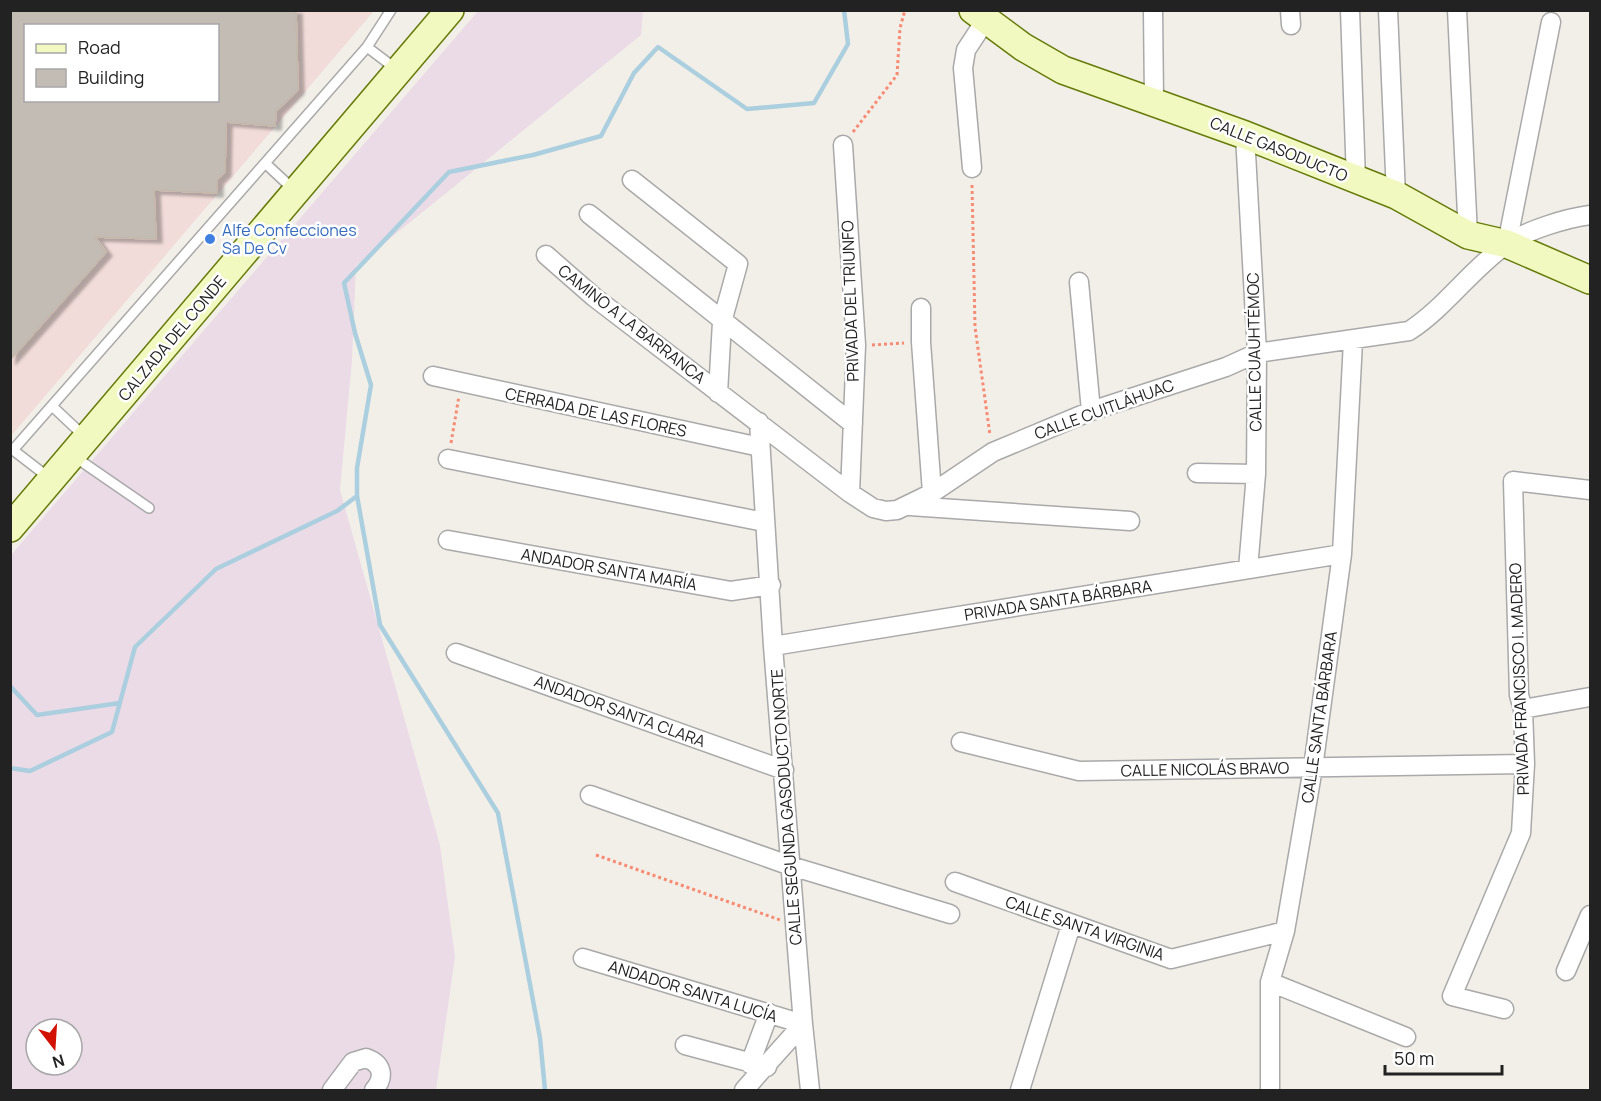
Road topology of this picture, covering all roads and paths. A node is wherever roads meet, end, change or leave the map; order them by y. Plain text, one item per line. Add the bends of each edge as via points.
1 (392, 10) edge
2 (450, 10) edge
3 (905, 10) edge
4 (1153, 10) edge
5 (1350, 10) edge
6 (1388, 10) edge
7 (1457, 10) edge
8 (979, 16) edge
9 (1551, 22) dead end
10 (367, 47) junction
11 (399, 71) junction
12 (1154, 100) junction
13 (1245, 135) junction
14 (843, 146) joint
15 (265, 163) junction
16 (972, 168) joint
17 (632, 180) dead end
18 (1356, 180) junction
19 (297, 192) junction
20 (1396, 195) junction
21 (589, 214) dead end
22 (1590, 215) edge
23 (1468, 235) junction
24 (1507, 244) junction
25 (546, 255) dead end
26 (1590, 280) edge
27 (1079, 282) dead end
28 (921, 308) dead end
29 (723, 321) junction
30 (1353, 340) junction
31 (921, 342) junction
32 (855, 345) junction
33 (1257, 354) junction
34 (433, 376) dead end
35 (462, 383) junction
36 (718, 393) junction
37 (52, 406) junction
38 (1091, 411) junction
39 (759, 422) junction
40 (853, 424) junction
41 (80, 447) junction
42 (760, 447) junction
43 (12, 449) edge
44 (993, 452) junction
45 (448, 459) joint
46 (1197, 472) dead end
47 (1256, 474) junction
48 (52, 480) junction
49 (1590, 490) edge
50 (850, 493) junction
51 (932, 493) junction
52 (910, 506) junction
53 (149, 508) dead end
54 (1130, 521) dead end
55 (764, 522) junction
56 (10, 528) edge
57 (448, 540) dead end
58 (1342, 554) junction
59 (1248, 569) junction
60 (771, 585) junction
61 (773, 646) junction
62 (456, 652) dead end
63 (1590, 697) edge
64 (1523, 709) junction
65 (961, 742) dead end
66 (1525, 764) junction
67 (1313, 768) junction
68 (784, 770) junction
69 (590, 795) dead end
70 (596, 855) dead end
71 (791, 866) junction
72 (955, 882) dead end
73 (950, 914) dead end
74 (1590, 915) edge
75 (796, 925) junction
76 (1071, 925) junction
77 (1286, 931) junction
78 (583, 958) dead end
79 (1566, 971) dead end
80 (1270, 982) junction
81 (1504, 1009) dead end
82 (769, 1013) junction
83 (803, 1024) junction
84 (1406, 1037) dead end
85 (685, 1045) dead end
86 (759, 1065) junction
87 (378, 1083) edge
88 (814, 1089) edge
89 (332, 1090) edge
90 (744, 1090) edge
91 (1020, 1090) edge
92 (1270, 1090) edge

1 - 10 lane
2 - 11 street, CALZADA DEL CONDE
3 - 14 path via 897,75
4 - 12 street
5 - 18 street
6 - 20 street
7 - 23 street
8 - 12 street, CALLE GASODUCTO via 1023,48 1063,70
8 - 16 street via 963,68
9 - 24 street
10 - 11 lane
10 - 15 lane
11 - 19 street, CALZADA DEL CONDE
12 - 13 street, CALLE GASODUCTO
13 - 18 street, CALLE GASODUCTO
13 - 33 street, CALLE CUAUHTÉMOC
14 - 32 street, PRIVADA DEL TRIUNFO
15 - 19 lane
15 - 37 lane
16 - 44 path via 975,327
17 - 29 street via 738,264
18 - 20 street, CALLE GASODUCTO
19 - 41 street, CALZADA DEL CONDE
20 - 23 street, CALLE GASODUCTO
21 - 29 street
22 - 24 street via 1540,229
23 - 24 street, CALLE GASODUCTO
24 - 26 street, CALLE GASODUCTO
24 - 30 street, CALLE CUITLÁHUAC via 1425,321 1409,331
25 - 36 street, CAMINO A LA BARRANCA
27 - 38 street
28 - 31 street
29 - 36 street
29 - 40 street
30 - 33 street, CALLE CUITLÁHUAC
30 - 58 street, CALLE SANTA BÁRBARA
31 - 32 path
31 - 51 street
32 - 40 street, PRIVADA DEL TRIUNFO
33 - 38 street, CALLE CUITLÁHUAC
33 - 47 street, CALLE CUAUHTÉMOC
34 - 35 street, CERRADA DE LAS FLORES
35 - 42 street, CERRADA DE LAS FLORES
35 - 45 path
36 - 39 street, CALLE CUITLÁHUAC
37 - 41 lane
37 - 43 lane
38 - 44 street, CALLE CUITLÁHUAC
39 - 42 street, CALLE SEGUNDA GASODUCTO NORTE
39 - 50 street, CALLE CUITLÁHUAC
40 - 50 street, PRIVADA DEL TRIUNFO
41 - 48 street, CALZADA DEL CONDE
41 - 53 lane
42 - 55 street, CALLE SEGUNDA GASODUCTO NORTE
43 - 48 lane
44 - 51 street, CALLE CUITLÁHUAC
45 - 55 street
46 - 47 street
47 - 59 street, CALLE CUAUHTÉMOC
48 - 56 street, CALZADA DEL CONDE
49 - 64 street, PRIVADA FRANCISCO I. MADERO via 1513,481 1519,695
50 - 52 street, CALLE CUITLÁHUAC via 886,512
51 - 52 street, CALLE CUITLÁHUAC
52 - 54 street
55 - 60 street, CALLE SEGUNDA GASODUCTO NORTE
57 - 60 street, ANDADOR SANTA MARÍA via 731,591
58 - 59 street, PRIVADA SANTA BÁRBARA
58 - 67 street, CALLE SANTA BÁRBARA
59 - 61 street, PRIVADA SANTA BÁRBARA
60 - 61 street, CALLE SEGUNDA GASODUCTO NORTE
61 - 68 street, CALLE SEGUNDA GASODUCTO NORTE
62 - 68 street, ANDADOR SANTA CLARA
63 - 64 street
64 - 66 street, PRIVADA FRANCISCO I. MADERO
65 - 67 street, CALLE NICOLÁS BRAVO via 1079,771
66 - 67 street, CALLE NICOLÁS BRAVO
66 - 81 street, PRIVADA FRANCISCO I. MADERO via 1521,832 1452,996
67 - 77 street, CALLE SANTA BÁRBARA
68 - 71 street, CALLE SEGUNDA GASODUCTO NORTE
69 - 71 street
70 - 75 path
71 - 73 street
71 - 75 street, CALLE SEGUNDA GASODUCTO NORTE
72 - 76 street, CALLE SANTA VIRGINIA
74 - 79 street
75 - 83 street, CALLE SEGUNDA GASODUCTO NORTE
76 - 77 street, CALLE SANTA VIRGINIA via 1171,959
76 - 91 street
77 - 80 street, CALLE SANTA BÁRBARA
78 - 82 street, ANDADOR SANTA LUCÍA
80 - 84 street
80 - 92 street, CALLE SANTA BÁRBARA
82 - 83 street, ANDADOR SANTA LUCÍA
82 - 86 street
83 - 86 street
83 - 88 street, CALLE SEGUNDA GASODUCTO NORTE
85 - 86 street
86 - 90 street
87 - 89 street via 380,1068 374,1061 361,1059 353,1062

